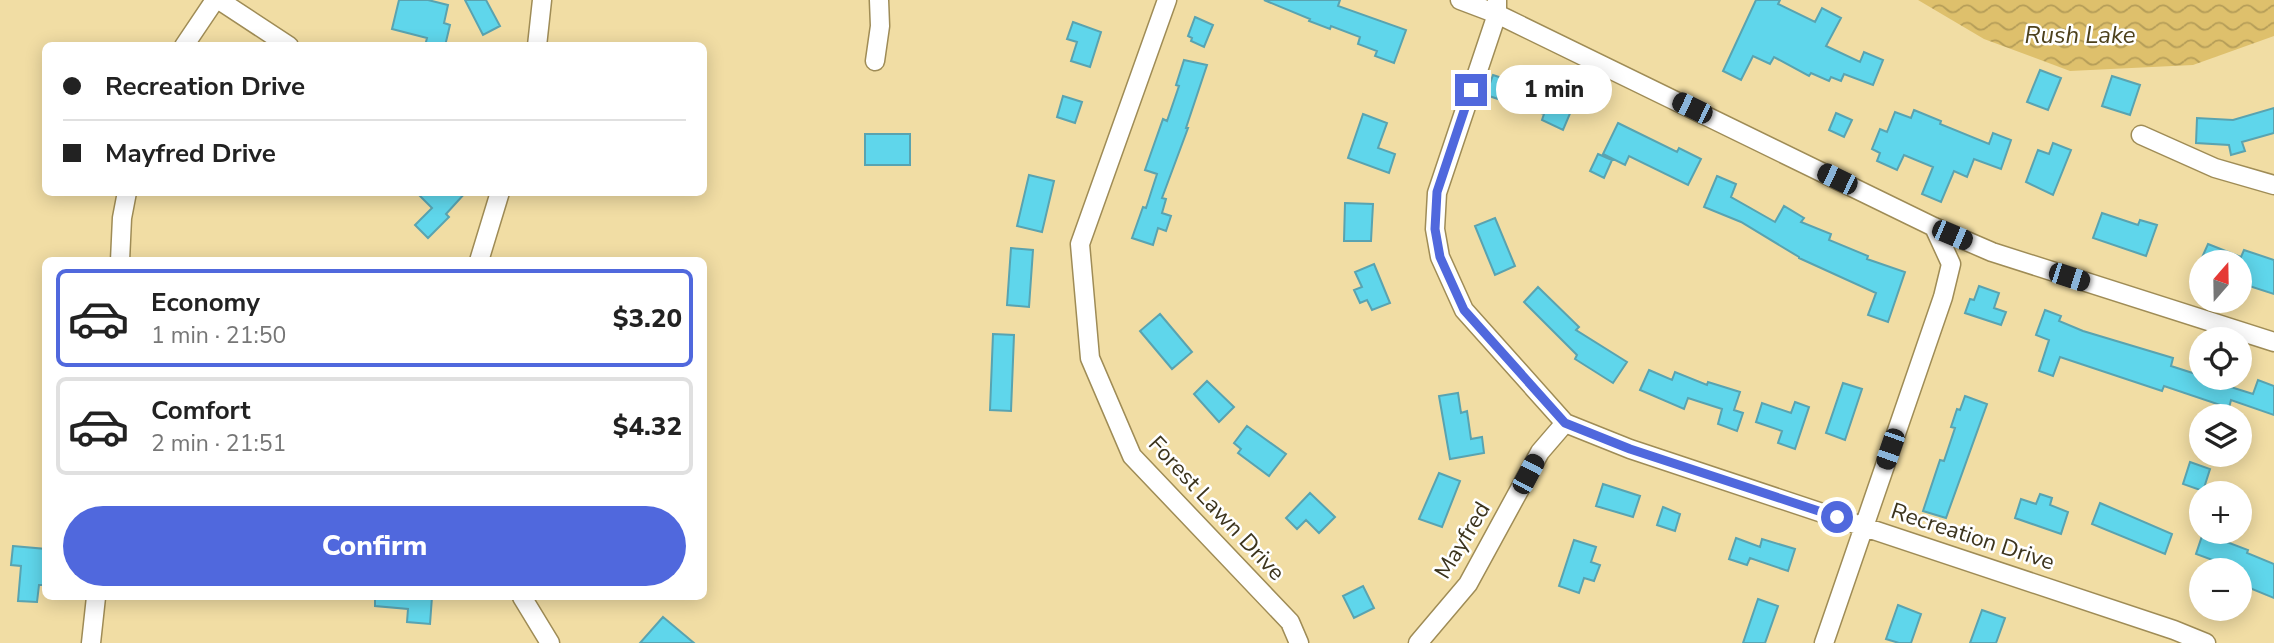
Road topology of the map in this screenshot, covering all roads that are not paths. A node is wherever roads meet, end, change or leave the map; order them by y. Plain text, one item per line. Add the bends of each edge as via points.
1 (217, 0) edge
2 (542, 0) edge
3 (879, 0) edge
4 (1167, 0) edge
5 (1460, 0) edge
6 (1497, 7) edge
7 (187, 42) edge
8 (283, 42) edge
9 (537, 42) edge
10 (875, 61) dead end
11 (2141, 135) dead end
12 (2274, 185) edge
13 (126, 196) edge
14 (499, 196) edge
15 (1934, 227) junction
16 (120, 257) edge
17 (480, 257) edge
18 (2274, 342) edge
19 (1565, 423) junction
20 (1863, 526) junction
21 (96, 600) edge
22 (524, 600) edge
23 (91, 643) edge
24 (550, 643) edge
25 (1300, 643) edge
26 (1418, 643) edge
27 (1824, 643) edge
28 (2206, 643) edge

1 - 7 street
1 - 8 street
2 - 9 street
3 - 10 street
4 - 25 street, Forest Lawn Drive via 1080,244 1090,358 1132,456 1290,622
5 - 6 street
6 - 15 street
6 - 19 street via 1437,192 1435,229 1440,257 1464,310
11 - 12 street via 2216,168
13 - 16 street
14 - 17 street
15 - 18 street via 1992,252
15 - 20 street via 1951,264
19 - 20 street, Recreation Drive
19 - 26 street, Mayfred via 1540,452 1468,584
20 - 27 street
20 - 28 street, Recreation Drive
21 - 23 street
22 - 24 street

